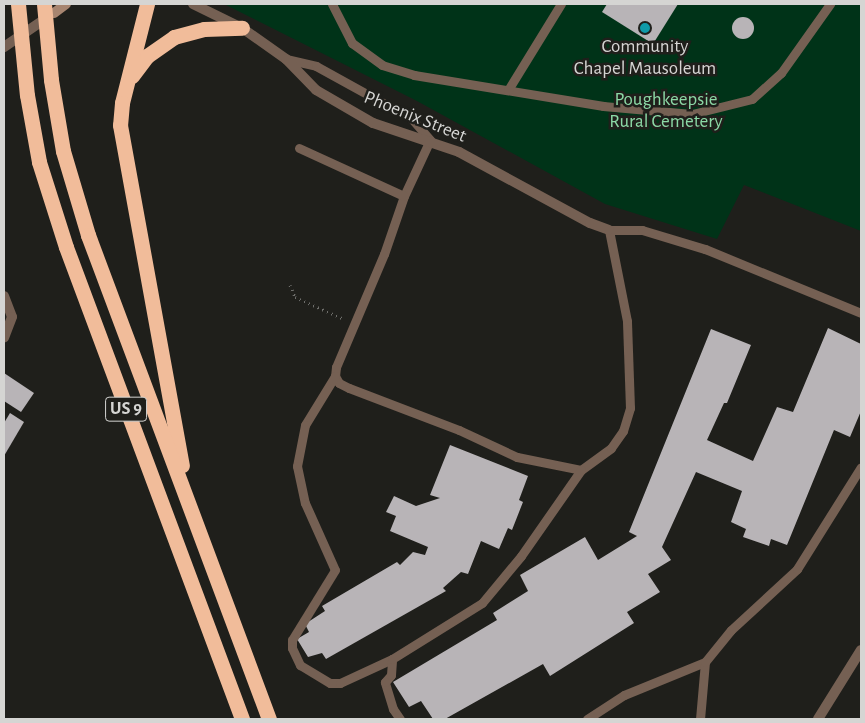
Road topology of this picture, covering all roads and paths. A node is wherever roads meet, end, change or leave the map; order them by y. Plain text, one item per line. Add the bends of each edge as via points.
1 (18, 4) edge
2 (68, 4) edge
3 (147, 4) edge
4 (193, 4) edge
5 (332, 4) edge
6 (561, 4) edge
7 (830, 4) edge
8 (49, 8) edge
9 (242, 28) junction
10 (4, 47) edge
11 (286, 59) junction
12 (508, 90) junction
13 (124, 91) junction
14 (430, 140) junction
15 (299, 148) dead end
16 (404, 196) junction
17 (609, 230) junction
18 (290, 285) dead end
19 (4, 296) edge
20 (861, 313) edge
21 (354, 324) junction
22 (4, 338) edge
23 (335, 376) junction
24 (861, 467) edge
25 (581, 470) junction
26 (189, 506) junction
27 (861, 650) edge
28 (392, 659) junction
29 (705, 662) junction
30 (242, 719) edge
31 (269, 719) edge
32 (400, 719) edge
33 (587, 719) edge
34 (700, 719) edge
35 (818, 719) edge

1 - 30 highway, US 9, bridge via 27,95 39,162 63,238
2 - 8 street
3 - 13 highway
4 - 9 street, Phoenix Street
5 - 12 lane via 352,44 382,65 445,82
6 - 12 lane
7 - 12 lane via 781,73 752,98 722,108 692,114 652,112
8 - 10 street
8 - 26 highway, US 9, bridge via 51,80 63,151 79,207
9 - 11 street, Phoenix Street
9 - 13 highway via 204,29 174,37 147,56
11 - 14 lane via 316,66 412,119
11 - 14 street, Phoenix Street via 316,90 373,123
13 - 26 highway via 121,138
14 - 16 lane
14 - 17 street, Phoenix Street
15 - 16 lane
16 - 21 lane
17 - 20 lane via 642,230 705,249
17 - 25 lane via 626,321 630,408 623,431 611,448
18 - 21 path via 295,297
19 - 22 street via 12,317
21 - 23 lane
23 - 25 lane via 349,388 518,457
23 - 28 lane via 304,425 297,466 305,503 335,570 292,640 295,658 314,675 330,683 340,683
24 - 29 lane via 797,569 731,630
25 - 28 lane via 482,603
26 - 31 highway, US 9
27 - 35 street
28 - 32 lane via 391,676 385,682
29 - 33 lane via 624,695
29 - 34 lane

